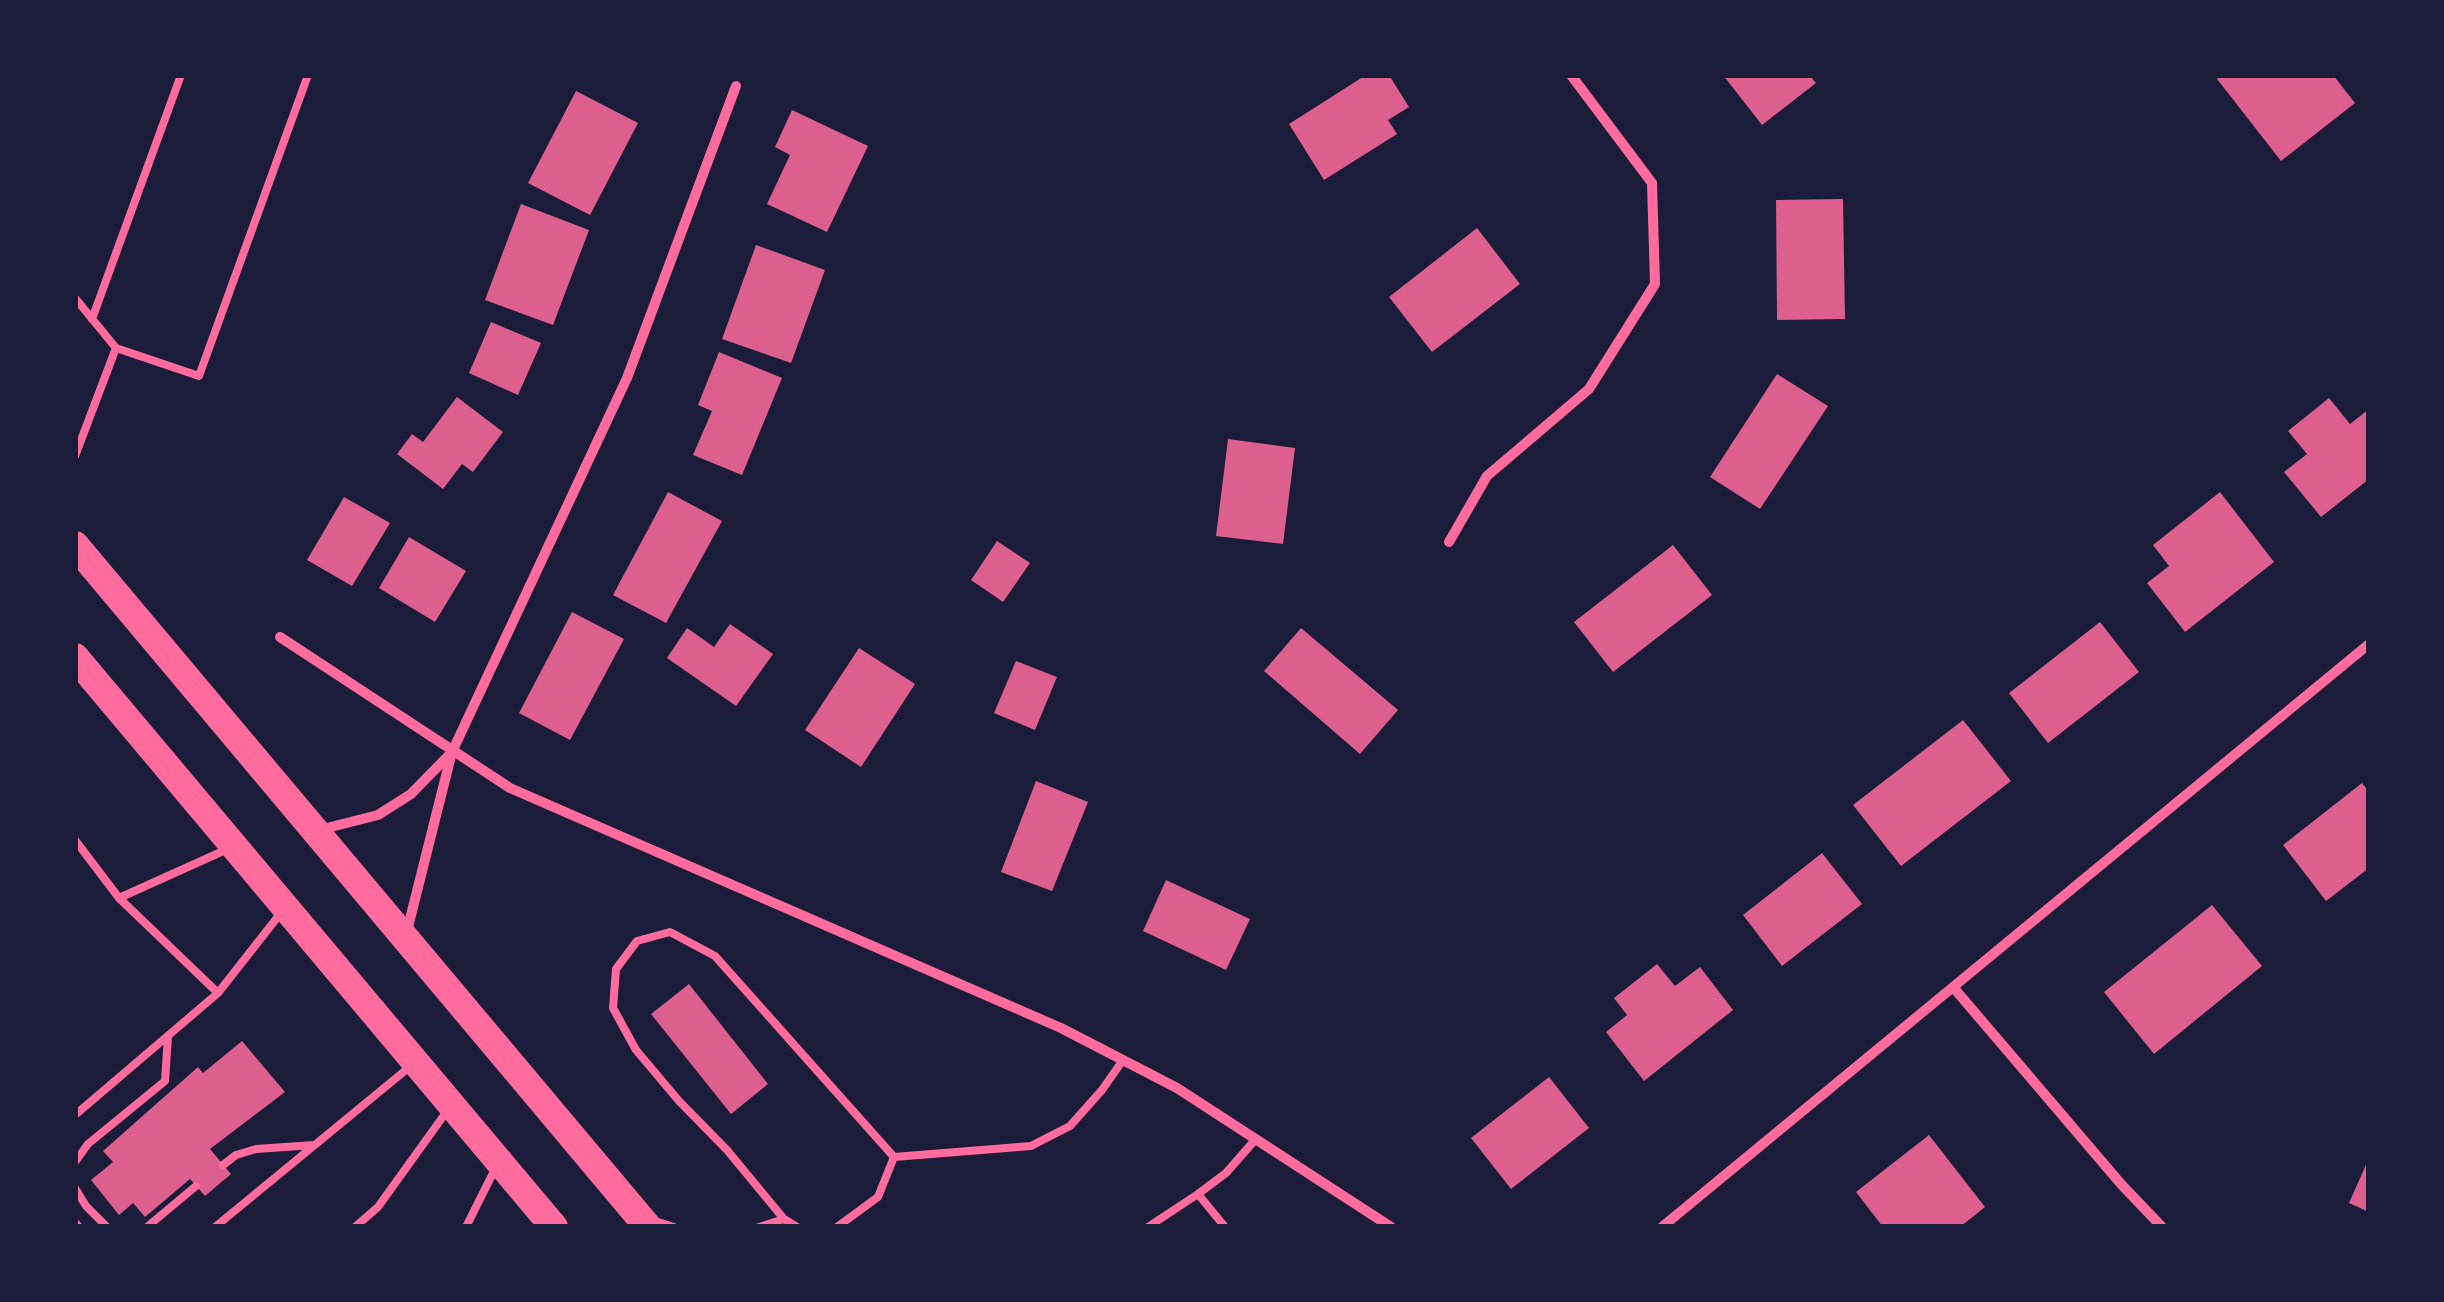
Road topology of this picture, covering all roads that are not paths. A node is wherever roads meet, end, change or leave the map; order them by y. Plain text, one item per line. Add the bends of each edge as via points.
1 (181, 75) edge
2 (308, 75) edge
3 (1570, 75) edge
4 (736, 86) dead end
5 (75, 298) edge
6 (92, 318) junction
7 (116, 348) junction
8 (75, 456) edge
9 (1449, 542) dead end
10 (75, 545) edge
11 (280, 637) dead end
12 (2369, 644) edge
13 (80, 668) edge
14 (452, 752) junction
15 (317, 831) junction
16 (75, 840) edge
17 (234, 846) junction
18 (120, 898) junction
19 (286, 906) junction
20 (406, 936) junction
21 (1954, 986) junction
22 (218, 993) junction
23 (168, 1036) junction
24 (1123, 1060) junction
25 (417, 1061) junction
26 (452, 1104) junction
27 (75, 1115) edge
28 (1255, 1140) junction
29 (316, 1144) junction
30 (894, 1157) junction
31 (499, 1160) junction
32 (75, 1162) edge
33 (223, 1165) dead end
34 (196, 1186) dead end
35 (75, 1188) edge
36 (1198, 1194) junction
37 (643, 1221) edge
38 (781, 1223) edge
39 (107, 1227) edge
40 (147, 1227) edge
41 (215, 1227) edge
42 (355, 1227) edge
43 (466, 1227) edge
44 (554, 1227) edge
45 (674, 1227) edge
46 (759, 1227) edge
47 (797, 1227) edge
48 (837, 1227) edge
49 (1148, 1227) edge
50 (1225, 1227) edge
51 (1390, 1227) edge
52 (1662, 1227) edge
53 (2162, 1227) edge

1 - 6 lane
2 - 7 lane via 199,376
3 - 9 street via 1652,183 1655,284 1589,389 1487,476
4 - 14 street via 626,378
5 - 6 lane
6 - 7 lane
7 - 8 lane
10 - 15 highway
11 - 14 street
12 - 21 street
13 - 17 highway
14 - 15 street via 411,794 378,815
14 - 20 street
14 - 24 street via 582,822
15 - 20 highway
16 - 18 lane
17 - 18 lane
17 - 19 highway
18 - 22 lane
19 - 22 lane
19 - 25 highway
20 - 37 highway
21 - 52 street
21 - 53 street
22 - 23 lane
23 - 27 lane
23 - 32 lane via 164,1081
24 - 28 street
24 - 30 lane via 1070,1126 1031,1146
25 - 26 highway
25 - 29 lane
26 - 31 highway
26 - 42 lane via 378,1207
28 - 36 lane
28 - 51 street
29 - 33 lane via 256,1150
29 - 41 lane
30 - 38 lane via 714,956 670,932 637,941 616,970 613,1008 636,1050 727,1150
30 - 48 lane via 878,1197
31 - 43 lane
31 - 44 highway
34 - 40 lane
35 - 39 lane
36 - 49 lane
36 - 50 lane
37 - 45 lane
38 - 46 lane
38 - 47 lane

